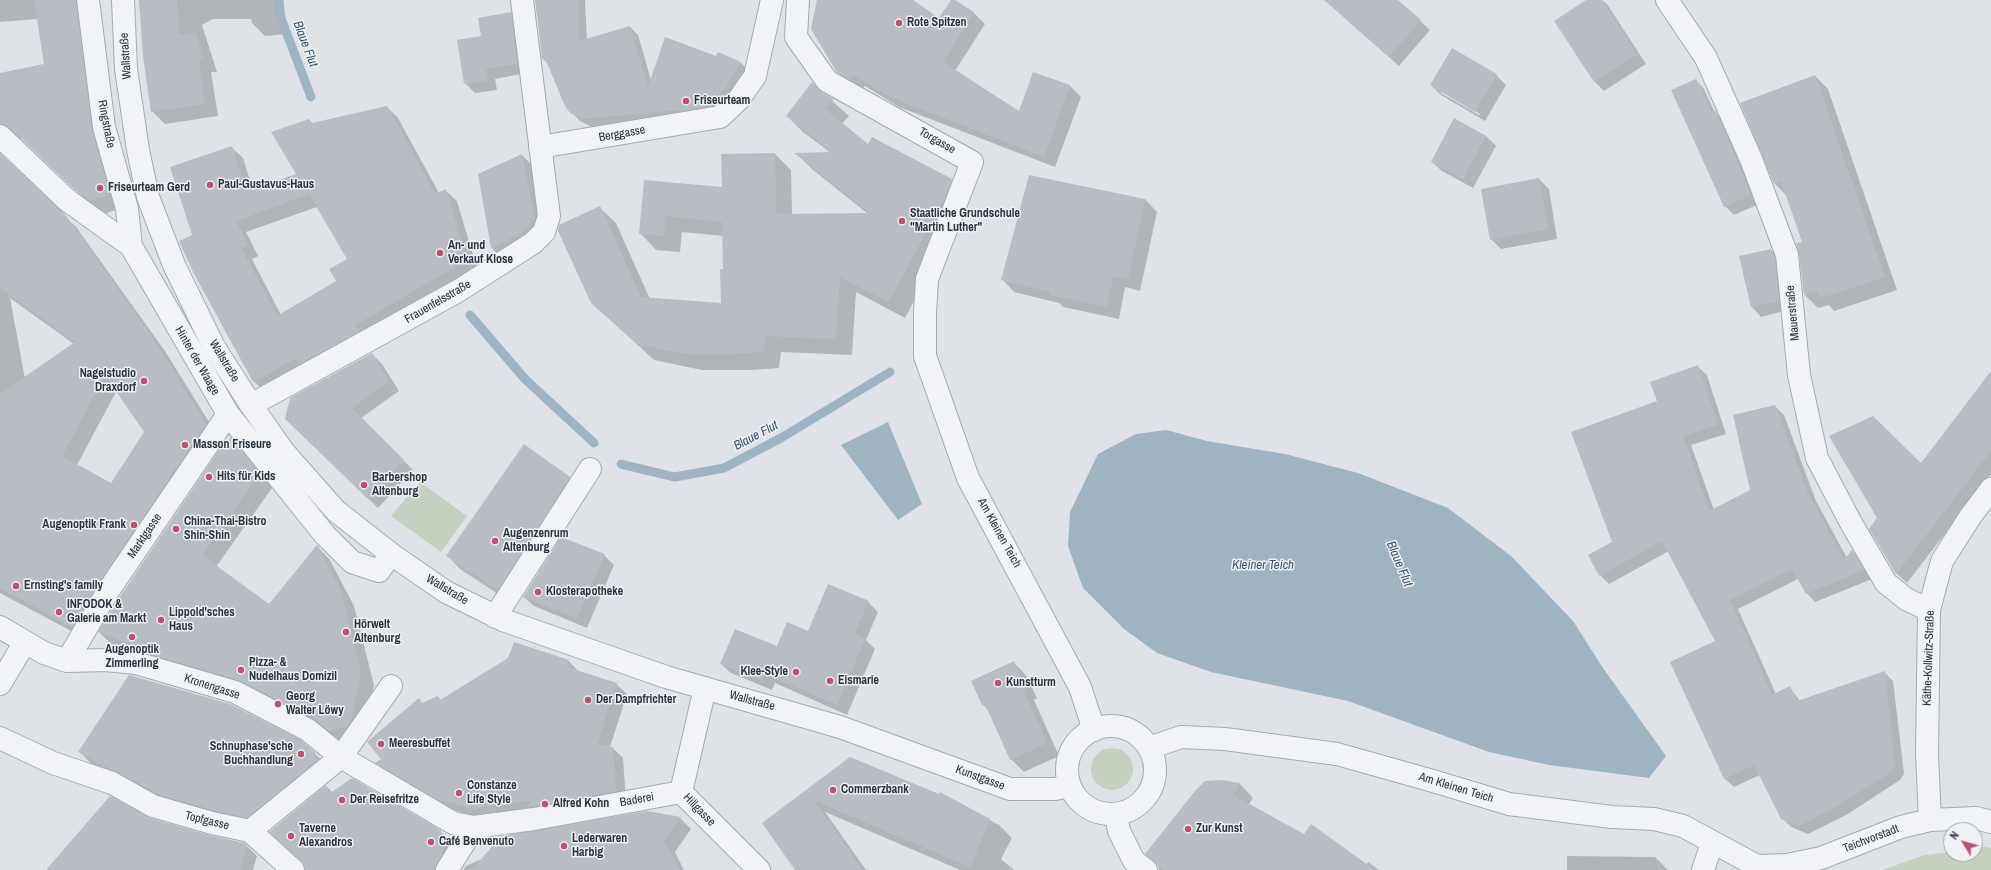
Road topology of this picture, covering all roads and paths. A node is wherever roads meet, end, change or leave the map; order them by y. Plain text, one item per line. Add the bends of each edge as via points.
1 (88, 0) edge
2 (123, 0) edge
3 (522, 0) edge
4 (772, 0) edge
5 (798, 0) edge
6 (1667, 0) edge
7 (0, 136) edge
8 (540, 147) junction
9 (131, 246) junction
10 (926, 330) joint
11 (251, 405) junction
12 (228, 414) junction
13 (590, 469) dead end
14 (1991, 489) edge
15 (391, 554) junction
16 (1929, 610) junction
17 (495, 617) junction
18 (0, 628) edge
19 (25, 642) junction
20 (67, 661) junction
21 (0, 684) edge
22 (391, 686) dead end
23 (705, 688) junction
24 (1094, 730) junction
25 (0, 738) edge
26 (1149, 748) junction
27 (341, 757) junction
28 (940, 764) joint
29 (1069, 786) junction
30 (681, 792) junction
31 (1116, 815) junction
32 (1930, 820) junction
33 (1991, 822) edge
34 (474, 827) junction
35 (250, 831) junction
36 (1712, 843) junction
37 (1756, 868) edge
38 (293, 870) edge
39 (447, 870) edge
40 (758, 870) edge
41 (1146, 870) edge
42 (1703, 870) edge

1 - 9 street, Ringstraße via 104,127 127,209
2 - 11 street, Wallstraße via 126,69 148,197 174,264 214,348
3 - 8 street
4 - 8 street, Berggasse via 755,76 739,98 720,117
5 - 10 street, Torgasse via 796,37 827,81 972,162 927,279
6 - 16 street, Mauerstraße via 1706,58 1751,159 1787,255 1799,375 1817,458 1886,583 1906,599
7 - 9 street, Hinter der Waage via 67,200
8 - 11 street, Frauenfelsstraße via 549,216 544,232 533,243 458,291
9 - 12 street, Hinter der Waage
10 - 24 street, Am Kleinen Teich via 925,356 968,478 1080,686
11 - 15 street, Wallstraße via 283,451 336,511
12 - 15 street, Hinter der Waage via 325,535 352,562 379,571
12 - 20 street, Marktgasse via 108,591
13 - 17 street
14 - 16 street, Käthe-Kollwitz-Straße via 1942,561
15 - 17 street, Wallstraße via 446,592
16 - 32 street, Käthe-Kollwitz-Straße via 1927,754
17 - 23 street, Wallstraße via 666,677
18 - 19 street
19 - 20 street via 44,653
19 - 21 street
20 - 27 street, Kronengasse via 106,660 136,663 235,692 313,734
22 - 27 street
23 - 28 street, Wallstraße via 840,726
23 - 30 street, Hillgasse
24 - 26 street via 1119,727 1141,738
24 - 29 street via 1082,737 1074,748 1069,760
25 - 35 street, Topfgasse via 53,763 112,783 153,806
26 - 31 street via 1154,760 1155,774 1152,786 1146,798 1136,807
26 - 36 street, Am Kleinen Teich via 1181,737 1337,754 1509,804 1612,817 1654,819 1683,826
27 - 34 street, Baderei via 453,823
27 - 35 street
28 - 29 street, Kunstgasse via 1010,789 1055,789
29 - 31 street via 1077,798 1088,807
30 - 34 street, Baderei via 534,819
30 - 40 street, Hillgasse
31 - 41 street via 1119,831 1134,860
32 - 33 street, Teichvorstadt via 1976,818
32 - 37 street, Teichvorstadt via 1901,827 1821,858
34 - 39 street
35 - 38 street
36 - 37 street, Am Kleinen Teich
36 - 42 street

